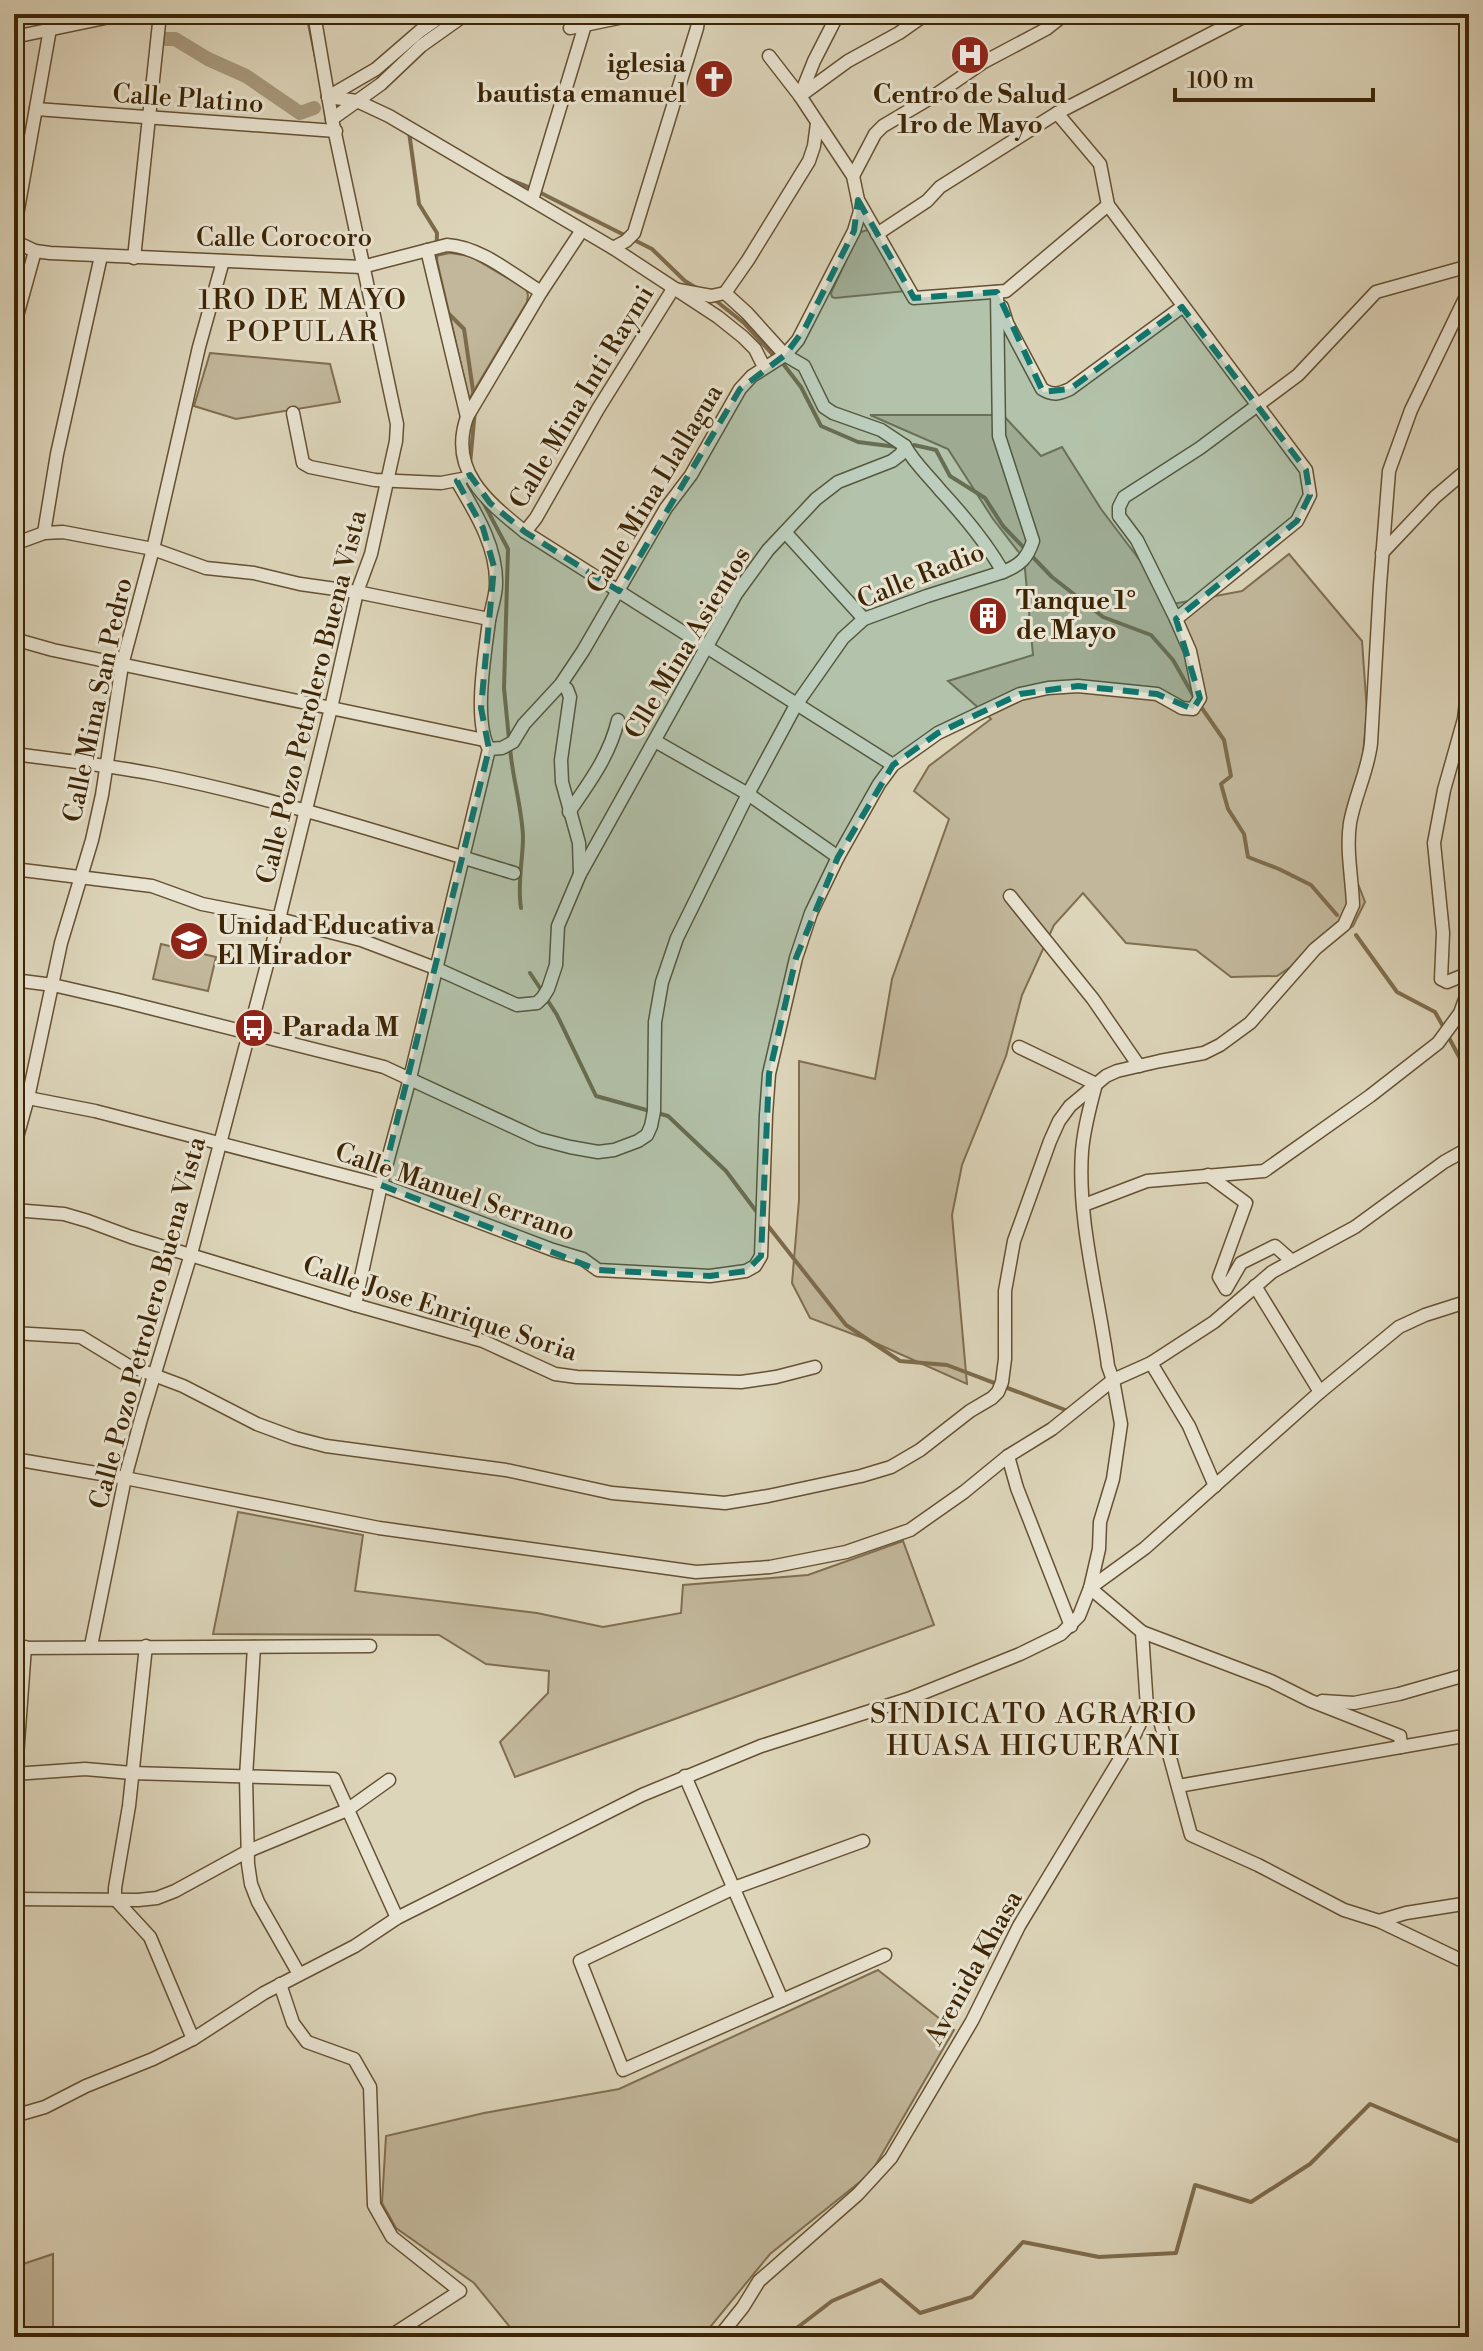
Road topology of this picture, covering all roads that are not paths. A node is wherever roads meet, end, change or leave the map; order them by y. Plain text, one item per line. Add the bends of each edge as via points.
1 (57, 14) edge
2 (124, 14) edge
3 (160, 14) edge
4 (314, 14) edge
5 (444, 14) edge
6 (466, 14) edge
7 (565, 14) edge
8 (638, 14) edge
9 (699, 14) edge
10 (838, 14) edge
11 (926, 14) edge
12 (1065, 14) edge
13 (1249, 14) edge
14 (585, 25) junction
15 (570, 28) junction
16 (50, 29) junction
17 (14, 37) edge
18 (578, 47) junction
19 (769, 56) dead end
20 (800, 96) junction
21 (328, 97) junction
22 (357, 101) junction
23 (36, 109) junction
24 (1057, 113) junction
25 (149, 118) junction
26 (817, 123) junction
27 (334, 125) junction
28 (853, 176) junction
29 (532, 200) junction
30 (858, 200) junction
31 (1108, 205) junction
32 (582, 230) junction
33 (14, 232) edge
34 (877, 234) junction
35 (14, 241) edge
36 (613, 248) junction
37 (427, 250) junction
38 (35, 251) junction
39 (101, 256) junction
40 (134, 258) junction
41 (223, 261) junction
42 (1469, 266) edge
43 (362, 267) junction
44 (673, 289) junction
45 (1469, 290) edge
46 (541, 292) junction
47 (997, 292) junction
48 (725, 293) junction
49 (1182, 307) junction
50 (14, 327) edge
51 (785, 355) junction
52 (764, 367) junction
53 (1258, 405) junction
54 (293, 413) dead end
55 (467, 417) junction
56 (905, 446) junction
57 (1469, 468) edge
58 (470, 475) junction
59 (388, 479) junction
60 (457, 481) junction
61 (525, 532) junction
62 (785, 532) junction
63 (44, 533) junction
64 (14, 544) edge
65 (153, 549) junction
66 (1382, 553) junction
67 (1003, 572) junction
68 (619, 591) junction
69 (357, 592) junction
70 (489, 619) junction
71 (864, 619) junction
72 (1176, 619) junction
73 (14, 639) edge
74 (706, 646) junction
75 (122, 665) junction
76 (1469, 676) edge
77 (561, 684) junction
78 (796, 705) junction
79 (331, 708) junction
80 (618, 720) dead end
81 (655, 741) junction
82 (486, 745) junction
83 (14, 754) edge
84 (893, 765) junction
85 (106, 766) junction
86 (748, 794) junction
87 (307, 811) junction
88 (569, 812) junction
89 (463, 857) junction
90 (838, 857) junction
91 (14, 869) edge
92 (514, 873) dead end
93 (580, 874) junction
94 (81, 878) junction
95 (1010, 896) dead end
96 (279, 919) junction
97 (435, 968) junction
98 (1469, 973) edge
99 (14, 980) edge
100 (53, 985) junction
101 (1469, 988) edge
102 (248, 1031) junction
103 (1019, 1047) dead end
104 (1139, 1066) junction
105 (410, 1078) junction
106 (1096, 1084) junction
107 (14, 1097) edge
108 (28, 1098) junction
109 (221, 1143) junction
110 (14, 1148) edge
111 (1469, 1148) edge
112 (1208, 1175) junction
113 (381, 1185) junction
114 (1084, 1205) junction
115 (14, 1210) edge
116 (191, 1254) junction
117 (1292, 1261) junction
118 (1255, 1286) junction
119 (1469, 1301) edge
120 (355, 1305) junction
121 (14, 1333) edge
122 (1151, 1363) junction
123 (815, 1367) dead end
124 (155, 1377) junction
125 (1113, 1380) junction
126 (1320, 1392) junction
127 (1008, 1456) junction
128 (14, 1459) edge
129 (125, 1478) junction
130 (1215, 1486) junction
131 (1090, 1588) junction
132 (1071, 1626) junction
133 (1142, 1632) junction
134 (91, 1646) junction
135 (146, 1646) junction
136 (370, 1646) dead end
137 (254, 1647) junction
138 (20, 1648) edge
139 (1469, 1674) edge
140 (1311, 1701) junction
141 (1147, 1708) junction
142 (1469, 1735) edge
143 (1401, 1747) junction
144 (132, 1773) junction
145 (15, 1774) edge
146 (685, 1776) junction
147 (246, 1777) junction
148 (389, 1780) dead end
149 (1178, 1786) junction
150 (14, 1798) edge
151 (347, 1810) junction
152 (863, 1841) dead end
153 (248, 1851) junction
154 (734, 1888) junction
155 (14, 1899) edge
156 (115, 1899) junction
157 (1469, 1903) edge
158 (397, 1918) junction
159 (1379, 1921) junction
160 (885, 1955) dead end
161 (1469, 1964) edge
162 (299, 1974) junction
163 (280, 1984) junction
164 (782, 2000) junction
165 (193, 2039) junction
166 (14, 2116) edge
167 (389, 2337) edge
168 (719, 2337) edge

1 - 16 street
2 - 16 street
3 - 25 street
4 - 21 street, Calle Pozo Petrolero Buena Vista
5 - 21 street via 376,69
6 - 22 street
7 - 15 street
8 - 14 street
9 - 36 street via 634,233
10 - 20 street
11 - 20 street
12 - 28 street via 883,126
13 - 24 street
14 - 15 street
14 - 18 street
15 - 18 street
16 - 17 street
16 - 23 street
18 - 29 street
19 - 20 street
20 - 26 street
21 - 22 street
21 - 27 street, Calle Pozo Petrolero Buena Vista
22 - 27 street
22 - 29 street
23 - 25 street, Calle Platino
23 - 33 street
24 - 31 street via 1100,164
24 - 34 street
25 - 27 street, Calle Platino
25 - 40 street
26 - 28 street
26 - 48 street via 809,161
27 - 43 street, Calle Pozo Petrolero Buena Vista
28 - 30 street
29 - 32 street
30 - 34 street
30 - 51 street, Calle Mina Llallagua via 854,231 805,328
31 - 47 street via 1014,285
31 - 49 street
32 - 36 street
32 - 46 street
34 - 47 street via 914,298
35 - 38 street, Calle Corocoro
36 - 44 street
37 - 43 street, Calle Corocoro
37 - 46 street, Calle Corocoro via 447,245 474,251
37 - 55 street
38 - 39 street, Calle Corocoro
38 - 50 street
39 - 40 street, Calle Corocoro
39 - 63 street
40 - 41 street, Calle Corocoro
41 - 43 street, Calle Corocoro
41 - 65 street, Calle Mina San Pedro
42 - 53 street via 1376,292 1298,375
43 - 59 street, Calle Pozo Petrolero Buena Vista via 397,424
44 - 48 street, Calle Mina Inti Raymi via 711,296
44 - 52 street via 743,337
44 - 61 street, Calle Mina Inti Raymi
45 - 66 street via 1392,458
46 - 55 street
47 - 49 street via 1042,389 1058,394
47 - 67 street via 999,436 1033,541 1018,566
48 - 51 street
49 - 53 street
51 - 52 street, Calle Mina Llallagua
51 - 56 street via 804,366 824,407 881,430
52 - 68 street, Calle Mina Llallagua via 740,389
53 - 72 street via 1306,470 1310,495 1297,521
53 - 72 street via 1124,497 1119,507 1119,516 1137,540
54 - 59 street via 303,463
55 - 58 street via 461,445
56 - 62 street, Clle Mina Asientos via 892,461 829,488
56 - 67 street, Calle Radio via 970,523
57 - 66 street
58 - 60 street
58 - 61 street via 490,503
59 - 60 street
59 - 69 street, Calle Pozo Petrolero Buena Vista
60 - 70 street via 492,553 496,585
61 - 68 street
62 - 71 street
62 - 74 street, Clle Mina Asientos via 754,568
63 - 64 street
63 - 65 street
65 - 69 street via 206,568
65 - 75 street, Calle Mina San Pedro
66 - 104 street via 1369,759 1349,832 1350,915 1250,1023 1220,1045
67 - 71 street, Calle Radio
68 - 74 street
68 - 77 street, Calle Mina Llallagua
69 - 70 street
69 - 79 street, Calle Pozo Petrolero Buena Vista
70 - 82 street via 481,708
71 - 78 street, Calle Radio via 843,638
72 - 84 street via 1190,651 1200,698 1193,709 1157,694 1048,688 1020,694 938,733
73 - 75 street
74 - 78 street
74 - 81 street, Clle Mina Asientos
75 - 79 street
75 - 85 street, Calle Mina San Pedro
76 - 98 street via 1434,843 1443,933 1441,979 1447,982
77 - 82 street, Calle Mina Llallagua via 513,742 502,748
77 - 88 street via 570,697 561,760
78 - 84 street
78 - 86 street, Calle Radio
79 - 82 street
79 - 87 street, Calle Pozo Petrolero Buena Vista
80 - 88 street via 600,766
81 - 86 street
81 - 93 street, Clle Mina Asientos
82 - 89 street
83 - 85 street
84 - 90 street
85 - 87 street
85 - 94 street, Calle Mina San Pedro
86 - 90 street
86 - 105 street, Calle Radio via 677,938 662,982 655,1022 654,1111 647,1135 614,1150 570,1147 527,1134
87 - 89 street
87 - 96 street, Calle Pozo Petrolero Buena Vista
88 - 93 street via 579,843
89 - 92 street
89 - 97 street
90 - 113 street, Calle Manuel Serrano via 796,958 769,1074 761,1256 755,1266 710,1276 598,1270 583,1259
91 - 94 street
93 - 97 street, Clle Mina Asientos via 558,926 556,965 537,1003 517,1005
94 - 96 street via 152,886 202,904
94 - 100 street, Calle Mina San Pedro
95 - 104 street
96 - 97 street via 361,940
96 - 102 street, Calle Pozo Petrolero Buena Vista
97 - 105 street
99 - 100 street
100 - 102 street
100 - 108 street, Calle Mina San Pedro
101 - 112 street via 1460,1013 1438,1043 1370,1096 1264,1171
102 - 105 street
102 - 109 street, Calle Pozo Petrolero Buena Vista
103 - 106 street
104 - 106 street
105 - 113 street
106 - 114 street via 1082,1153
106 - 124 street via 1059,1121 1023,1211 1005,1291 1005,1359 998,1392 891,1467 725,1503 612,1493 506,1470 326,1446 257,1424
107 - 108 street, Calle Manuel Serrano
108 - 109 street, Calle Manuel Serrano
108 - 110 street, Calle Mina San Pedro
109 - 113 street, Calle Manuel Serrano
109 - 116 street, Calle Pozo Petrolero Buena Vista
111 - 117 street via 1355,1227
112 - 114 street via 1147,1181
112 - 117 street via 1246,1203 1219,1277 1226,1289 1241,1263 1275,1246
113 - 120 street
114 - 125 street
115 - 116 street, Calle Jose Enrique Soria via 64,1214
116 - 120 street, Calle Jose Enrique Soria
116 - 124 street, Calle Pozo Petrolero Buena Vista
117 - 118 street
118 - 122 street via 1214,1322
118 - 126 street
119 - 126 street via 1399,1327
120 - 123 street, Calle Jose Enrique Soria via 483,1341 555,1374 577,1377 741,1382
121 - 124 street via 81,1337
122 - 125 street
122 - 130 street via 1189,1426
124 - 129 street, Calle Pozo Petrolero Buena Vista
125 - 127 street
125 - 131 street via 1121,1424
126 - 130 street
127 - 129 street via 910,1530 846,1552 770,1567 696,1572 379,1528
127 - 132 street
128 - 129 street
129 - 134 street, Calle Pozo Petrolero Buena Vista
130 - 131 street
131 - 132 street
131 - 133 street
132 - 146 street via 1046,1643 908,1699
133 - 140 street
133 - 141 street
134 - 135 street
134 - 138 street
135 - 137 street
135 - 144 street
136 - 137 street
137 - 147 street
138 - 145 street
139 - 140 street via 1354,1703
140 - 143 street via 1400,1736
141 - 149 street via 1160,1721
141 - 168 street, Avenida Khasa via 891,2158 759,2281
142 - 143 street
143 - 149 street
144 - 145 street via 85,1769
144 - 147 street
144 - 156 street
145 - 150 street
146 - 154 street
146 - 158 street
147 - 151 street via 334,1779
147 - 153 street
148 - 151 street
149 - 159 street via 1191,1835 1344,1910
151 - 153 street
151 - 158 street
152 - 154 street
153 - 156 street via 157,1898
153 - 162 street via 258,1902
154 - 164 street
154 - 164 street via 580,1961 623,2070
155 - 156 street
156 - 165 street via 150,1937
157 - 159 street
158 - 162 street
159 - 161 street
160 - 164 street
162 - 163 street
163 - 165 street
163 - 167 street via 293,2023 307,2042 354,2059 370,2087 374,2205 392,2237 460,2291
165 - 166 street

